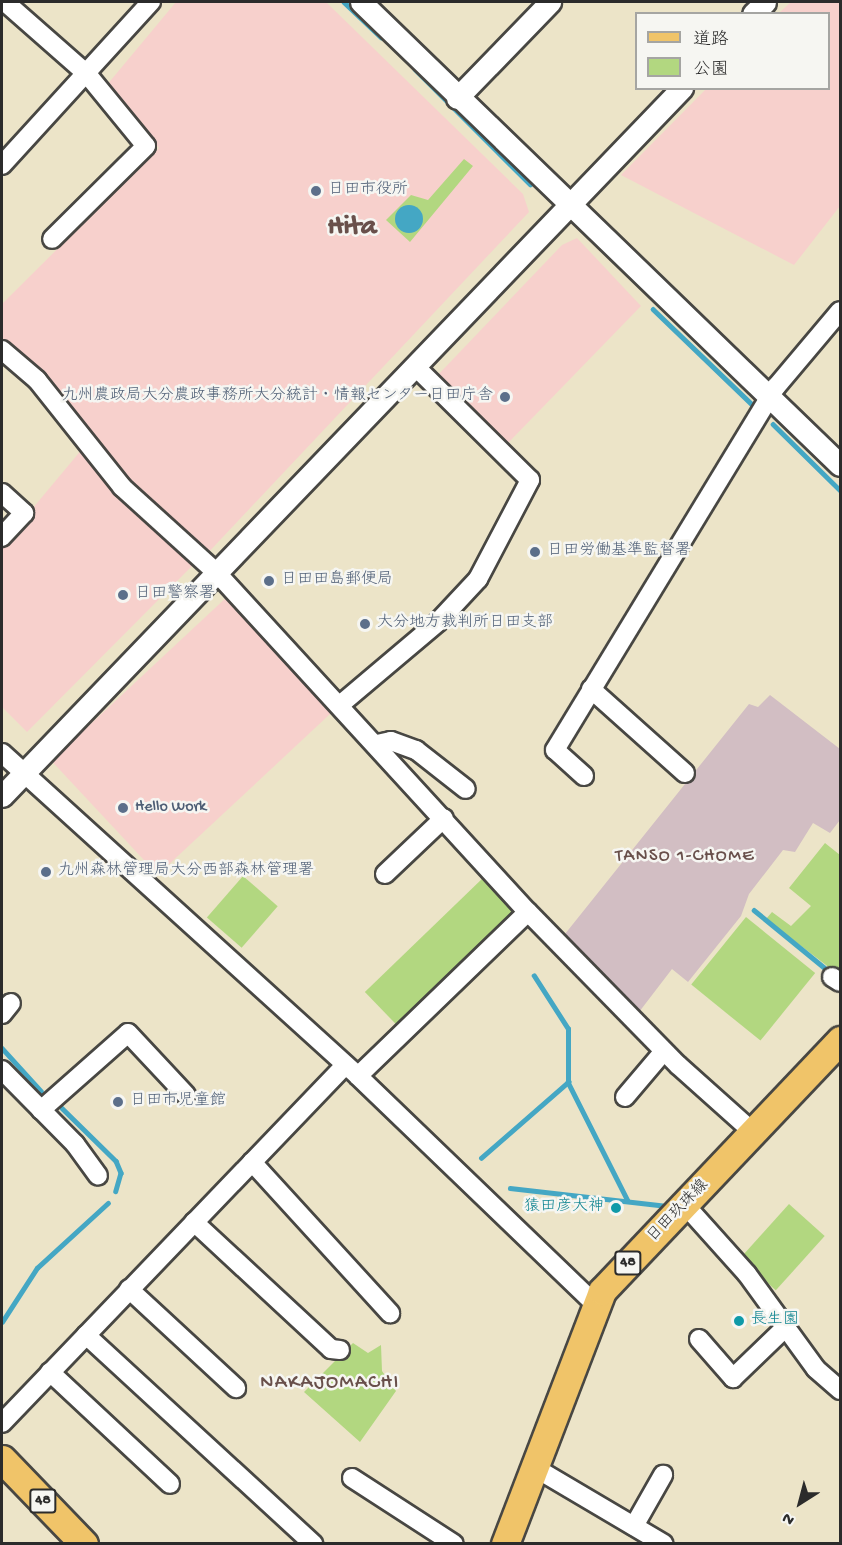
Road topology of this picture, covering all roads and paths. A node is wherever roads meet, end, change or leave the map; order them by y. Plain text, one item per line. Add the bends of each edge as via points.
1 (5, 2) edge
2 (151, 2) edge
3 (361, 2) edge
4 (544, 4) edge
5 (87, 74) junction
6 (680, 90) edge
7 (458, 98) junction
8 (2, 165) edge
9 (570, 206) junction
10 (52, 239) dead end
11 (840, 311) edge
12 (2, 350) edge
13 (415, 366) junction
14 (771, 396) junction
15 (840, 465) edge
16 (2, 493) edge
17 (2, 537) edge
18 (217, 573) junction
19 (591, 689) junction
20 (341, 704) junction
21 (377, 744) junction
22 (2, 753) edge
23 (685, 773) dead end
24 (23, 774) junction
25 (584, 776) dead end
26 (466, 789) dead end
27 (2, 796) edge
28 (444, 818) junction
29 (385, 874) dead end
30 (528, 912) junction
31 (840, 1040) edge
32 (664, 1051) junction
33 (2, 1070) edge
34 (351, 1070) junction
35 (186, 1095) dead end
36 (625, 1097) dead end
37 (41, 1110) junction
38 (754, 1132) junction
39 (252, 1162) junction
40 (98, 1176) dead end
41 (686, 1206) junction
42 (194, 1222) junction
43 (129, 1290) junction
44 (596, 1305) junction
45 (390, 1312) dead end
46 (785, 1328) dead end
47 (86, 1335) junction
48 (699, 1339) dead end
49 (340, 1350) dead end
50 (50, 1372) junction
51 (236, 1389) dead end
52 (840, 1390) edge
53 (2, 1423) edge
54 (2, 1459) edge
55 (537, 1468) junction
56 (663, 1475) dead end
57 (352, 1478) dead end
58 (170, 1484) dead end
59 (634, 1526) junction
60 (84, 1544) edge
61 (313, 1544) edge
62 (454, 1544) edge
63 (505, 1544) edge
64 (664, 1544) edge

1 - 5 street
2 - 5 street
3 - 7 street
4 - 7 street
5 - 8 street
5 - 10 street via 146,146
6 - 9 street
7 - 9 street
9 - 13 street
9 - 14 street
11 - 14 street
12 - 18 street via 37,380 122,487
13 - 18 street
13 - 20 street via 530,480 478,579 438,622
14 - 15 street
14 - 19 street
16 - 17 street via 24,513
18 - 20 street
18 - 24 street
19 - 23 street
19 - 25 street via 555,750
20 - 21 street
21 - 26 street via 391,741 416,750
21 - 28 street
22 - 24 street
24 - 27 street
24 - 34 street
28 - 29 street
28 - 30 street
30 - 32 street
30 - 34 street
31 - 38 main road, 日田玖珠線 / 48
32 - 36 street
32 - 38 street
33 - 37 street
34 - 39 street
34 - 44 street
35 - 37 street via 128,1033
37 - 40 street
38 - 41 main road, 日田玖珠線 / 48
39 - 42 street
39 - 45 street
41 - 44 main road, 日田玖珠線 / 48 via 602,1291
41 - 52 street via 747,1274 816,1369
42 - 43 street
42 - 49 street via 331,1349
43 - 47 street
43 - 51 street
44 - 55 main road, 日田玖珠線 / 48
46 - 48 street via 733,1378
47 - 50 street
47 - 61 street
50 - 53 street
50 - 58 street
54 - 60 main road, 48
55 - 59 street
55 - 63 main road, 日田玖珠線 / 48
56 - 59 street
57 - 62 street
59 - 64 street

